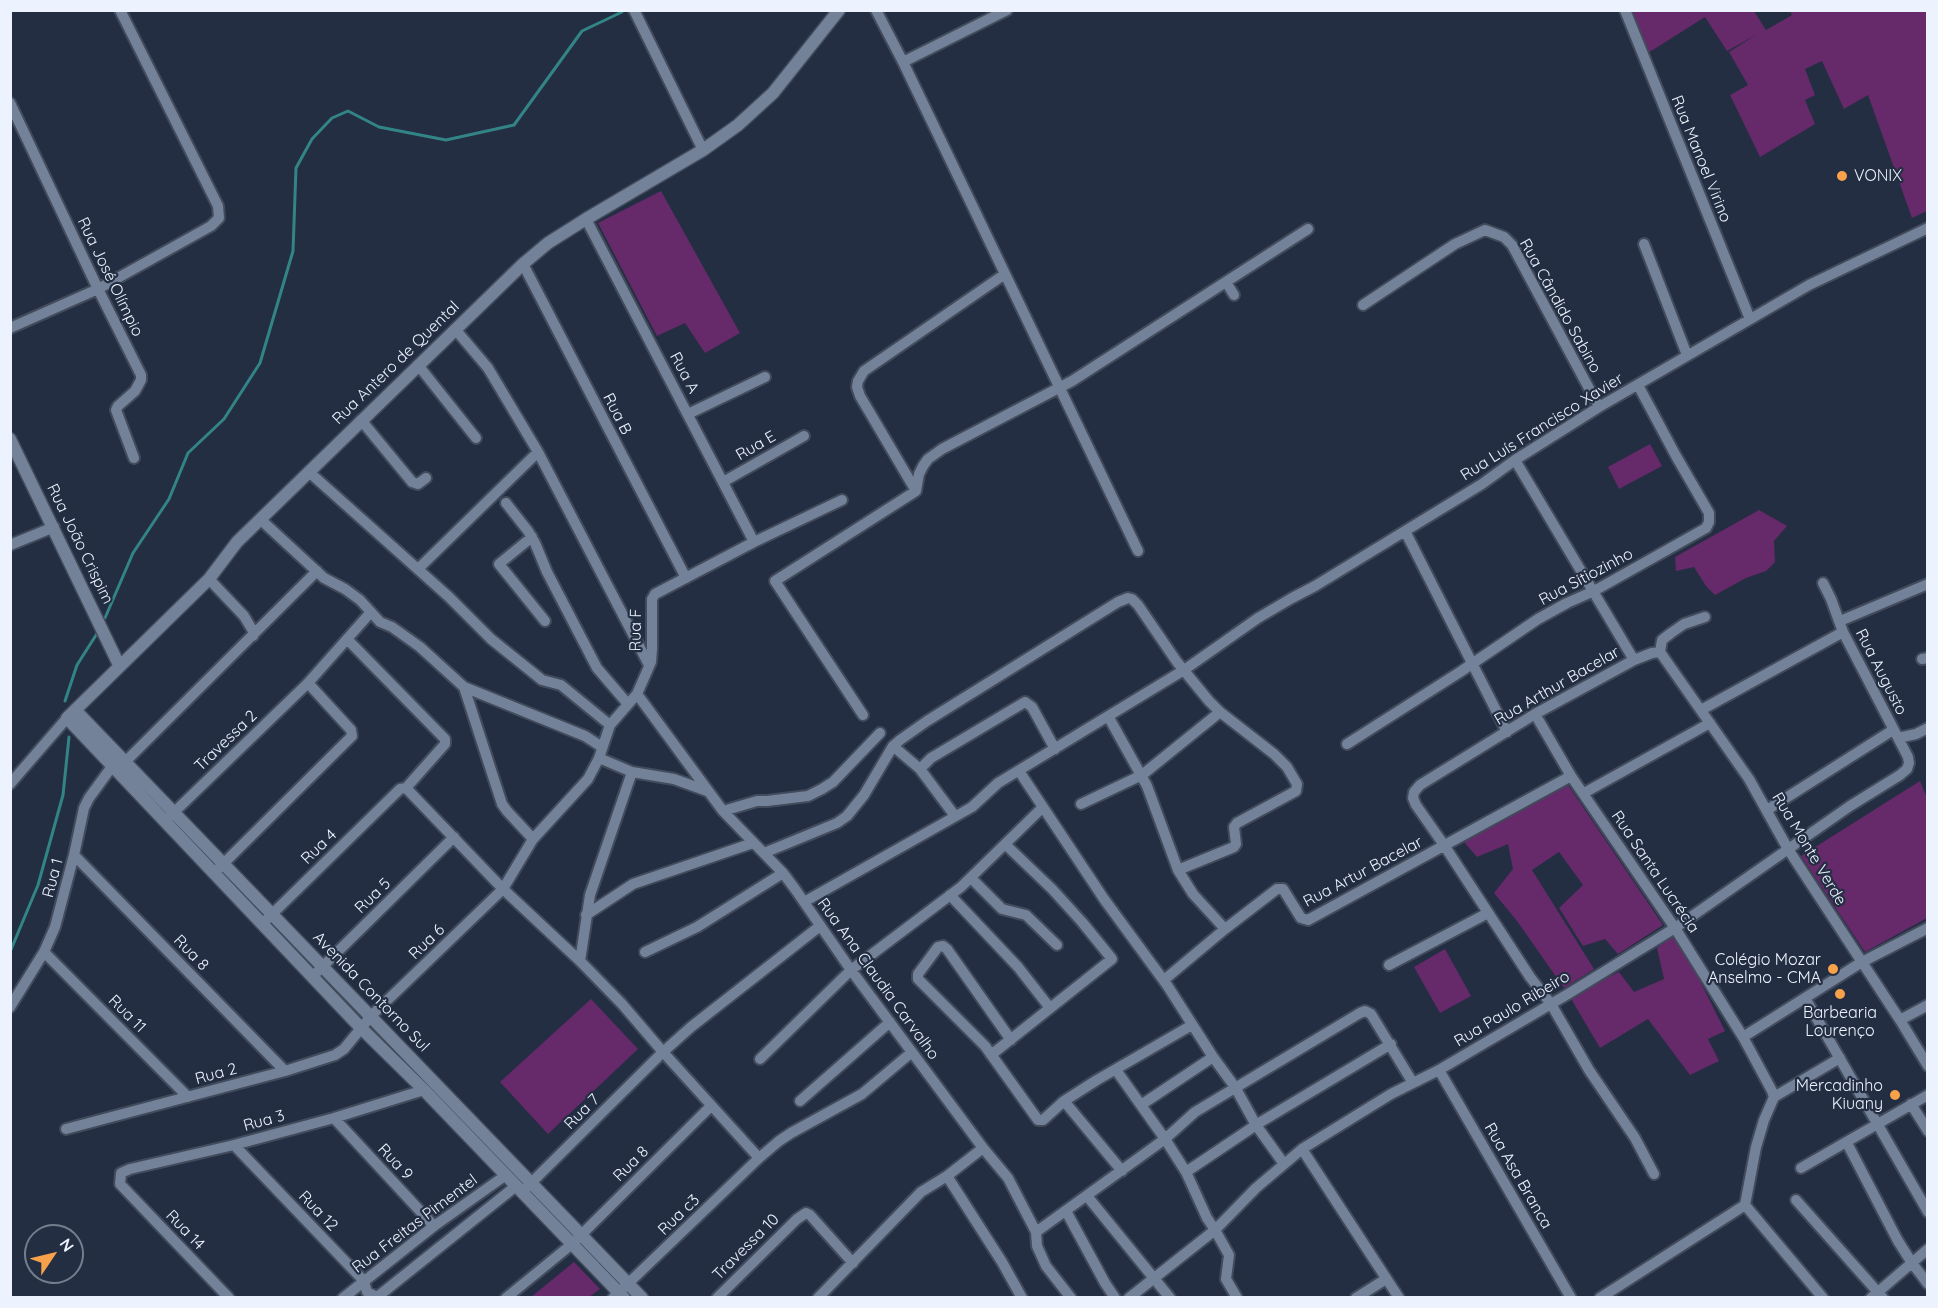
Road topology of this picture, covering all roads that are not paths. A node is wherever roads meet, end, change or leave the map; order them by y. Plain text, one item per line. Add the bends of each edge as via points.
1 (120, 10) edge
2 (634, 10) edge
3 (839, 10) edge
4 (876, 10) edge
5 (1007, 10) edge
6 (1624, 10) edge
7 (903, 62) junction
8 (10, 103) edge
9 (703, 150) junction
10 (586, 219) junction
11 (1928, 228) edge
12 (1308, 229) dead end
13 (1644, 244) dead end
14 (523, 264) junction
15 (1005, 274) junction
16 (1226, 282) junction
17 (98, 289) junction
18 (1234, 295) dead end
19 (1362, 305) dead end
20 (1750, 319) junction
21 (10, 328) edge
22 (455, 328) junction
23 (1687, 355) junction
24 (418, 365) junction
25 (765, 377) dead end
26 (1638, 385) junction
27 (1059, 387) junction
28 (1599, 407) junction
29 (688, 414) junction
30 (361, 420) junction
31 (804, 436) dead end
32 (10, 438) edge
33 (476, 438) dead end
34 (538, 452) junction
35 (134, 458) dead end
36 (1515, 460) junction
37 (309, 472) junction
38 (426, 478) dead end
39 (723, 482) junction
40 (916, 491) junction
41 (842, 500) dead end
42 (506, 503) dead end
43 (260, 519) junction
44 (54, 527) junction
45 (1405, 531) junction
46 (532, 537) junction
47 (754, 542) junction
48 (10, 545) edge
49 (1138, 551) dead end
50 (418, 569) junction
51 (317, 570) junction
52 (686, 578) junction
53 (209, 579) junction
54 (1823, 583) dead end
55 (1928, 584) edge
56 (1594, 591) junction
57 (371, 612) junction
58 (1705, 617) dead end
59 (545, 621) dead end
60 (1841, 626) junction
61 (253, 636) junction
62 (347, 639) junction
63 (1660, 652) junction
64 (1634, 660) junction
65 (1472, 664) junction
66 (119, 665) junction
67 (649, 665) junction
68 (1184, 670) junction
69 (308, 683) junction
70 (464, 687) junction
71 (637, 694) junction
72 (627, 703) junction
73 (1701, 710) junction
74 (1220, 712) junction
75 (70, 714) junction
76 (1535, 714) junction
77 (863, 715) dead end
78 (1108, 716) junction
79 (1710, 723) junction
80 (610, 725) junction
81 (1928, 728) edge
82 (1507, 732) junction
83 (880, 733) dead end
84 (1895, 734) junction
85 (1347, 744) dead end
86 (893, 746) junction
87 (1055, 749) junction
88 (601, 753) junction
89 (1908, 757) joint
90 (118, 763) junction
91 (920, 768) junction
92 (1019, 771) junction
93 (632, 772) junction
94 (1142, 775) junction
95 (1571, 776) junction
96 (10, 784) edge
97 (401, 790) junction
98 (709, 792) junction
99 (1584, 793) junction
100 (1081, 804) dead end
101 (1043, 807) junction
102 (1767, 810) junction
103 (723, 811) junction
104 (174, 812) junction
105 (955, 816) junction
106 (165, 821) junction
107 (454, 837) junction
108 (533, 839) junction
109 (753, 843) junction
110 (1005, 844) junction
111 (1444, 845) junction
112 (1788, 849) junction
113 (764, 853) junction
114 (75, 855) junction
115 (224, 864) junction
116 (1178, 870) junction
117 (214, 873) junction
118 (783, 873) junction
119 (971, 878) junction
120 (503, 888) junction
121 (950, 895) junction
122 (804, 902) junction
123 (272, 913) junction
124 (1488, 913) junction
125 (586, 915) junction
126 (262, 923) junction
127 (820, 926) junction
128 (1928, 927) edge
129 (1675, 928) junction
130 (1225, 929) junction
131 (1057, 945) dead end
132 (44, 952) junction
133 (645, 952) dead end
134 (580, 961) junction
135 (1862, 962) junction
136 (1389, 965) dead end
137 (322, 966) junction
138 (851, 970) junction
139 (313, 976) junction
140 (1164, 980) junction
141 (1806, 998) junction
142 (1551, 1004) junction
143 (1928, 1005) edge
144 (10, 1007) edge
145 (1050, 1008) junction
146 (371, 1016) junction
147 (1900, 1020) junction
148 (890, 1022) junction
149 (1192, 1024) junction
150 (362, 1028) junction
151 (1743, 1037) junction
152 (1011, 1040) junction
153 (1391, 1044) junction
154 (663, 1052) junction
155 (912, 1052) junction
156 (991, 1055) junction
157 (1213, 1057) junction
158 (1840, 1058) junction
159 (760, 1059) dead end
160 (1928, 1066) edge
161 (1116, 1070) junction
162 (1439, 1070) junction
163 (285, 1071) junction
164 (1413, 1083) junction
165 (1235, 1087) junction
166 (424, 1090) junction
167 (1928, 1095) edge
168 (188, 1097) junction
169 (1774, 1097) junction
170 (800, 1101) dead end
171 (1064, 1101) junction
172 (1911, 1104) junction
173 (1141, 1105) junction
174 (711, 1106) junction
175 (334, 1118) junction
176 (1256, 1125) junction
177 (1878, 1125) junction
178 (66, 1130) dead end
179 (1928, 1131) edge
180 (1166, 1139) junction
181 (1847, 1143) junction
182 (234, 1145) junction
183 (983, 1148) junction
184 (1302, 1149) junction
185 (759, 1158) junction
186 (1284, 1164) junction
187 (1801, 1168) dead end
188 (1122, 1171) junction
189 (1186, 1172) junction
190 (1654, 1174) dead end
191 (506, 1175) junction
192 (948, 1176) junction
193 (532, 1183) junction
194 (120, 1184) joint
195 (519, 1189) junction
196 (1087, 1196) junction
197 (1796, 1200) dead end
198 (1745, 1205) junction
199 (1065, 1211) junction
200 (1928, 1212) edge
201 (434, 1226) junction
202 (1215, 1230) junction
203 (1036, 1232) junction
204 (581, 1234) junction
205 (572, 1244) junction
206 (1928, 1250) edge
207 (853, 1263) junction
208 (1911, 1263) junction
209 (1386, 1279) junction
210 (1154, 1280) junction
211 (364, 1281) junction
212 (629, 1284) junction
213 (1928, 1284) edge
214 (222, 1295) edge
215 (619, 1296) edge
216 (822, 1296) edge
217 (1877, 1296) edge
218 (377, 1297) edge
219 (343, 1298) edge
220 (506, 1298) edge
221 (642, 1298) edge
222 (717, 1298) edge
223 (1022, 1298) edge
224 (1071, 1298) edge
225 (1115, 1298) edge
226 (1129, 1298) edge
227 (1170, 1298) edge
228 (1237, 1298) edge
229 (1356, 1298) edge
230 (1399, 1298) edge
231 (1571, 1298) edge
232 (1600, 1298) edge
233 (1823, 1298) edge

1 - 17 street via 218,206 219,218
2 - 9 street
3 - 9 street, Rua Antero de Quental via 772,93 738,125
4 - 7 street
5 - 7 street
6 - 20 street, Rua Manoel Virino
7 - 15 street
8 - 17 street, Rua José Olímpio
9 - 10 street, Rua Antero de Quental
10 - 14 street, Rua Antero de Quental
10 - 29 street, Rua A
11 - 20 street, Rua Luís Francisco Xavier via 1809,285
12 - 16 street
13 - 23 street
14 - 22 street, Rua Antero de Quental
14 - 52 street, Rua B
15 - 27 street
15 - 40 street via 864,371 858,381 860,396
16 - 18 street
16 - 27 street
17 - 21 street
17 - 35 street, Rua José Olímpio via 141,375 135,391 116,410
19 - 28 street, Rua Cândido Sabino via 1455,244 1485,230 1504,237 1512,245
20 - 23 street, Rua Luís Francisco Xavier
22 - 24 street, Rua Antero de Quental
22 - 34 street via 488,368
23 - 26 street, Rua Luís Francisco Xavier
24 - 30 street, Rua Antero de Quental
24 - 33 street
25 - 29 street
26 - 28 street, Rua Luís Francisco Xavier
26 - 56 street, Rua Sitiozinho via 1709,513 1709,522 1701,532
27 - 40 street via 935,454 923,466
27 - 49 street
28 - 36 street, Rua Luís Francisco Xavier
29 - 39 street, Rua A
30 - 37 street, Rua Antero de Quental
30 - 38 street via 412,482 418,484
31 - 39 street, Rua E
32 - 44 street, Rua João Crispim
34 - 50 street
34 - 67 street
36 - 45 street, Rua Luís Francisco Xavier
36 - 56 street
37 - 43 street, Rua Antero de Quental
37 - 50 street
39 - 47 street, Rua A
40 - 77 street via 775,581
41 - 47 street, Rua F
42 - 46 street
43 - 51 street
43 - 53 street, Rua Antero de Quental
44 - 48 street
44 - 66 street, Rua João Crispim
45 - 65 street
45 - 68 street, Rua Luís Francisco Xavier via 1258,618
46 - 59 street via 499,564
46 - 72 street via 597,668
47 - 52 street, Rua F
50 - 80 street via 530,672 561,685
51 - 57 street
51 - 61 street, Rua 1
52 - 67 street, Rua F via 658,591 652,599
53 - 61 street via 244,616
53 - 66 street, Rua Antero de Quental
54 - 60 street, Rua Augusto
55 - 60 street
56 - 64 street
56 - 65 street, Rua Sitiozinho via 1538,619
57 - 62 street, Travessa 2
57 - 70 street via 420,647
58 - 63 street via 1671,633 1662,640
60 - 73 street
60 - 84 street, Rua Augusto
61 - 90 street, Rua 1
62 - 69 street, Travessa 2
62 - 97 street, Rua 4 via 445,739 445,744
63 - 64 street, Rua Arthur Bacelar
63 - 73 street, Rua Monte Verde
64 - 76 street, Rua Arthur Bacelar
65 - 82 street
65 - 85 street, Rua Sitiozinho
66 - 75 street, Rua Antero de Quental
67 - 71 street, Rua F
68 - 74 street
68 - 78 street, Rua Luís Francisco Xavier
68 - 86 street via 1138,605 1128,598 927,721
69 - 104 street, Travessa 2
69 - 115 street via 352,735
70 - 88 street via 585,736
70 - 108 street via 502,804
71 - 72 street, Rua F
71 - 98 street, Rua Ana Claudia Carvalho
72 - 80 street, Rua F
73 - 79 street, Rua Monte Verde
74 - 94 street
74 - 116 street via 1274,754 1287,767 1297,789 1237,823 1232,848
75 - 90 street, Avenida Contorno Sul
75 - 96 street, Rua Antero de Quental
76 - 82 street, Rua Arthur Bacelar
76 - 95 street, Rua Santa Lucrécia
78 - 87 street, Rua Luís Francisco Xavier
78 - 94 street
79 - 99 street
79 - 102 street, Rua Monte Verde
80 - 88 street, Rua F
81 - 84 street via 1916,734
82 - 111 street, Rua Arthur Bacelar via 1414,792 1416,805
83 - 103 street via 833,782 815,793
84 - 89 street, Rua Augusto
84 - 102 street
86 - 91 street
86 - 113 street via 847,816 837,824
87 - 91 street via 1032,707 1025,702
87 - 92 street, Rua Luís Francisco Xavier
88 - 93 street
88 - 108 street, Rua F via 588,778
89 - 112 street, Rua Paulo Ribeiro via 1909,763 1900,775
90 - 104 street, Avenida Contorno Sul
90 - 106 street, Avenida Contorno Sul
90 - 114 street, Rua 1 via 84,808
91 - 105 street
92 - 101 street
92 - 105 street, Rua Luís Francisco Xavier
93 - 98 street via 674,779
93 - 125 street
94 - 100 street
94 - 116 street
95 - 99 street, Rua Santa Lucrécia
95 - 111 street, Rua Artur Bacelar
97 - 107 street
97 - 123 street, Rua 4
98 - 103 street, Rua Ana Claudia Carvalho
99 - 129 street, Rua Santa Lucrécia
101 - 110 street
101 - 140 street
102 - 112 street, Rua Monte Verde
103 - 109 street, Rua Ana Claudia Carvalho
104 - 106 street, Travessa 2
104 - 115 street, Avenida Contorno Sul
105 - 122 street, Rua Luís Francisco Xavier
106 - 117 street, Avenida Contorno Sul
107 - 120 street
107 - 137 street, Rua 5
108 - 120 street, Rua 6
109 - 113 street, Rua Ana Claudia Carvalho
109 - 125 street via 633,884
110 - 119 street
110 - 145 street via 1052,889 1112,958
111 - 124 street
111 - 130 street, Rua Artur Bacelar via 1308,920 1301,918 1280,888
112 - 129 street, Rua Paulo Ribeiro
112 - 135 street, Rua Monte Verde
113 - 118 street, Rua Ana Claudia Carvalho
114 - 132 street, Rua 1
114 - 163 street, Rua 8
115 - 117 street
115 - 123 street, Avenida Contorno Sul
116 - 130 street via 1193,894
117 - 126 street, Avenida Contorno Sul
118 - 122 street, Rua Ana Claudia Carvalho
118 - 133 street via 697,927
119 - 121 street
119 - 131 street via 1002,909 1026,915
120 - 134 street
120 - 146 street, Rua 6
121 - 138 street
121 - 145 street via 1018,967
122 - 127 street, Rua Ana Claudia Carvalho
123 - 126 street, Rua 4
123 - 137 street, Avenida Contorno Sul
124 - 136 street
124 - 142 street
125 - 134 street
126 - 139 street, Avenida Contorno Sul
127 - 138 street, Rua Ana Claudia Carvalho
127 - 154 street, Rua 7
128 - 135 street
129 - 142 street, Rua Paulo Ribeiro
129 - 151 street, Rua Santa Lucrécia
130 - 140 street, Rua Artur Bacelar
132 - 144 street, Rua 1
132 - 168 street, Rua 11
134 - 154 street
135 - 141 street
135 - 147 street, Rua Monte Verde
137 - 139 street, Rua 5
137 - 146 street, Avenida Contorno Sul
138 - 148 street, Rua Ana Claudia Carvalho
138 - 159 street
139 - 150 street, Avenida Contorno Sul
140 - 149 street
141 - 151 street
141 - 158 street
142 - 162 street, Rua Paulo Ribeiro
142 - 190 street
143 - 147 street
145 - 152 street
146 - 150 street, Rua 6
146 - 193 street, Avenida Contorno Sul
147 - 160 street, Rua Monte Verde
148 - 155 street, Rua Ana Claudia Carvalho
148 - 170 street
149 - 157 street
149 - 161 street
150 - 163 street, Rua 2 via 335,1055
150 - 166 street, Avenida Contorno Sul
151 - 169 street, Rua Santa Lucrécia
152 - 156 street
152 - 156 street via 947,949 938,947 918,974 918,980
153 - 164 street
153 - 165 street via 1365,1011
153 - 176 street
154 - 174 street
154 - 193 street, Rua 7
155 - 183 street, Rua Ana Claudia Carvalho
155 - 185 street, Rua c3 via 862,1094 791,1133
156 - 171 street via 1038,1120
157 - 165 street
157 - 173 street
158 - 169 street
158 - 177 street
161 - 171 street
161 - 173 street
162 - 164 street, Rua Paulo Ribeiro
162 - 231 street, Rua Asa Branca
163 - 168 street, Rua 2
164 - 184 street, Rua Paulo Ribeiro
165 - 176 street
165 - 180 street via 1195,1112
166 - 175 street, Rua 3
166 - 191 street, Avenida Contorno Sul
167 - 172 street
168 - 178 street, Rua 2
169 - 198 street via 1756,1148
171 - 188 street
172 - 177 street
172 - 179 street
173 - 180 street
174 - 185 street
174 - 204 street, Rua 8
175 - 182 street, Rua 3
175 - 201 street, Rua 9
176 - 186 street
176 - 189 street
177 - 181 street
177 - 200 street
180 - 188 street
180 - 189 street
181 - 187 street
181 - 208 street
182 - 194 street, Rua 3 via 130,1169 121,1173
182 - 211 street, Rua 12
183 - 192 street
183 - 203 street, Rua Ana Claudia Carvalho via 1008,1178
184 - 186 street, Rua Paulo Ribeiro
184 - 209 street
185 - 212 street, Rua c3
186 - 202 street, Rua Paulo Ribeiro
188 - 196 street
189 - 202 street
191 - 195 street, Avenida Contorno Sul
191 - 201 street, Rua Freitas Pimentel
192 - 207 street via 921,1192
192 - 223 street
193 - 195 street, Rua 7
193 - 204 street, Avenida Contorno Sul
194 - 214 street, Rua 14
195 - 205 street, Avenida Contorno Sul
195 - 218 street, Rua Freitas Pimentel
196 - 199 street
196 - 210 street
197 - 217 street
198 - 232 street
198 - 233 street
199 - 203 street
199 - 225 street
201 - 211 street, Rua Freitas Pimentel
202 - 210 street, Rua Paulo Ribeiro
202 - 228 street via 1228,1255 1226,1279
203 - 224 street, Rua Ana Claudia Carvalho via 1036,1246 1046,1266
204 - 205 street, Rua 8
204 - 212 street, Avenida Contorno Sul
205 - 215 street, Avenida Contorno Sul
205 - 220 street
206 - 208 street
207 - 216 street
207 - 222 street, Travessa 10 via 806,1213 796,1218
208 - 213 street
208 - 217 street
209 - 229 street
209 - 230 street
210 - 226 street, Rua Paulo Ribeiro
210 - 227 street
211 - 218 street, Rua 12 via 368,1293
211 - 219 street, Rua Freitas Pimentel
212 - 215 street, Rua c3
212 - 221 street, Avenida Contorno Sul

